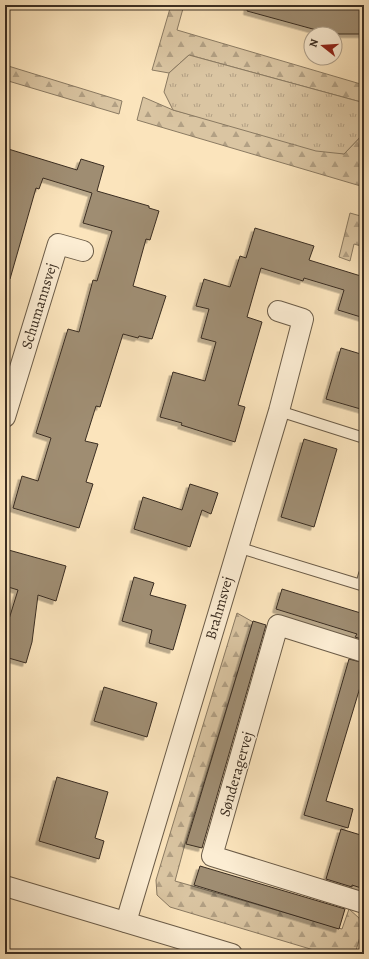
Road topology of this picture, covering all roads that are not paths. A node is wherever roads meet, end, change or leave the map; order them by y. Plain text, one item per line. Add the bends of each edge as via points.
1 (83, 251) dead end
2 (278, 311) dead end
3 (279, 411) junction
4 (5, 416) edge
5 (364, 438) edge
6 (237, 548) junction
7 (364, 574) edge
8 (364, 652) edge
9 (5, 886) edge
10 (364, 903) edge
11 (126, 922) junction
12 (232, 954) edge

1 - 4 street, Schumannsvej via 58,244
2 - 3 street, Brahmsvej via 304,319
3 - 5 lane
3 - 6 street, Brahmsvej
6 - 7 lane via 361,585
6 - 11 street, Brahmsvej
8 - 10 street, Sønderagervej via 278,625 212,856
9 - 11 street
11 - 12 street

